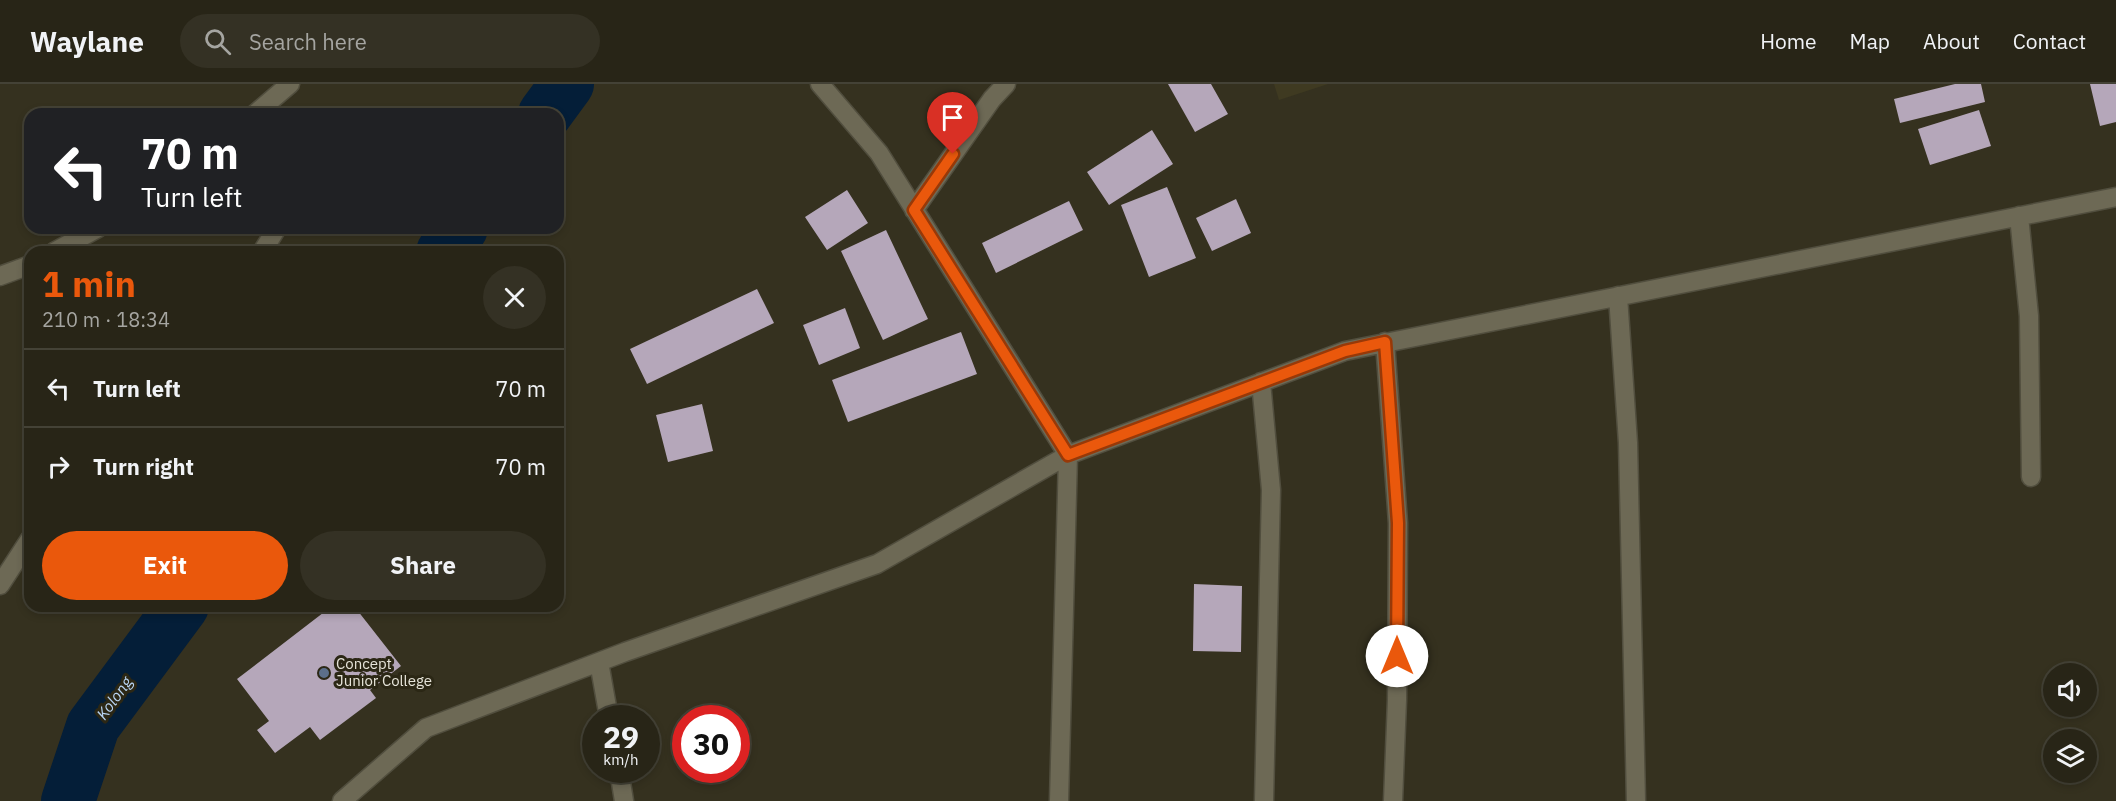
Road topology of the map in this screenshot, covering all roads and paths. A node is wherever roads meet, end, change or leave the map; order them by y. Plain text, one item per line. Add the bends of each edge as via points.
1 (290, 84) edge
2 (820, 84) edge
3 (1006, 84) edge
4 (262, 108) edge
5 (2116, 196) edge
6 (914, 210) junction
7 (2019, 216) junction
8 (87, 234) edge
9 (65, 246) edge
10 (24, 267) edge
11 (0, 276) edge
12 (1618, 296) junction
13 (1385, 342) junction
14 (1261, 382) junction
15 (1068, 455) junction
16 (2031, 477) dead end
17 (24, 548) edge
18 (0, 585) edge
19 (599, 662) junction
20 (607, 705) edge
21 (621, 783) edge
22 (342, 801) edge
23 (624, 801) edge
24 (1059, 801) edge
25 (1264, 801) edge
26 (1393, 801) edge
27 (1636, 801) edge

1 - 4 street
2 - 6 street via 879,153
3 - 6 street
5 - 7 street
6 - 15 street
7 - 12 street
7 - 16 street via 2029,316
8 - 9 street
10 - 11 street
12 - 13 street
12 - 27 street via 1628,443
13 - 14 street via 1345,351
13 - 26 street via 1398,523
14 - 15 street
14 - 25 street via 1272,490
15 - 19 street via 877,564
15 - 24 street
17 - 18 street
19 - 20 street
19 - 22 street via 426,728
21 - 23 street

